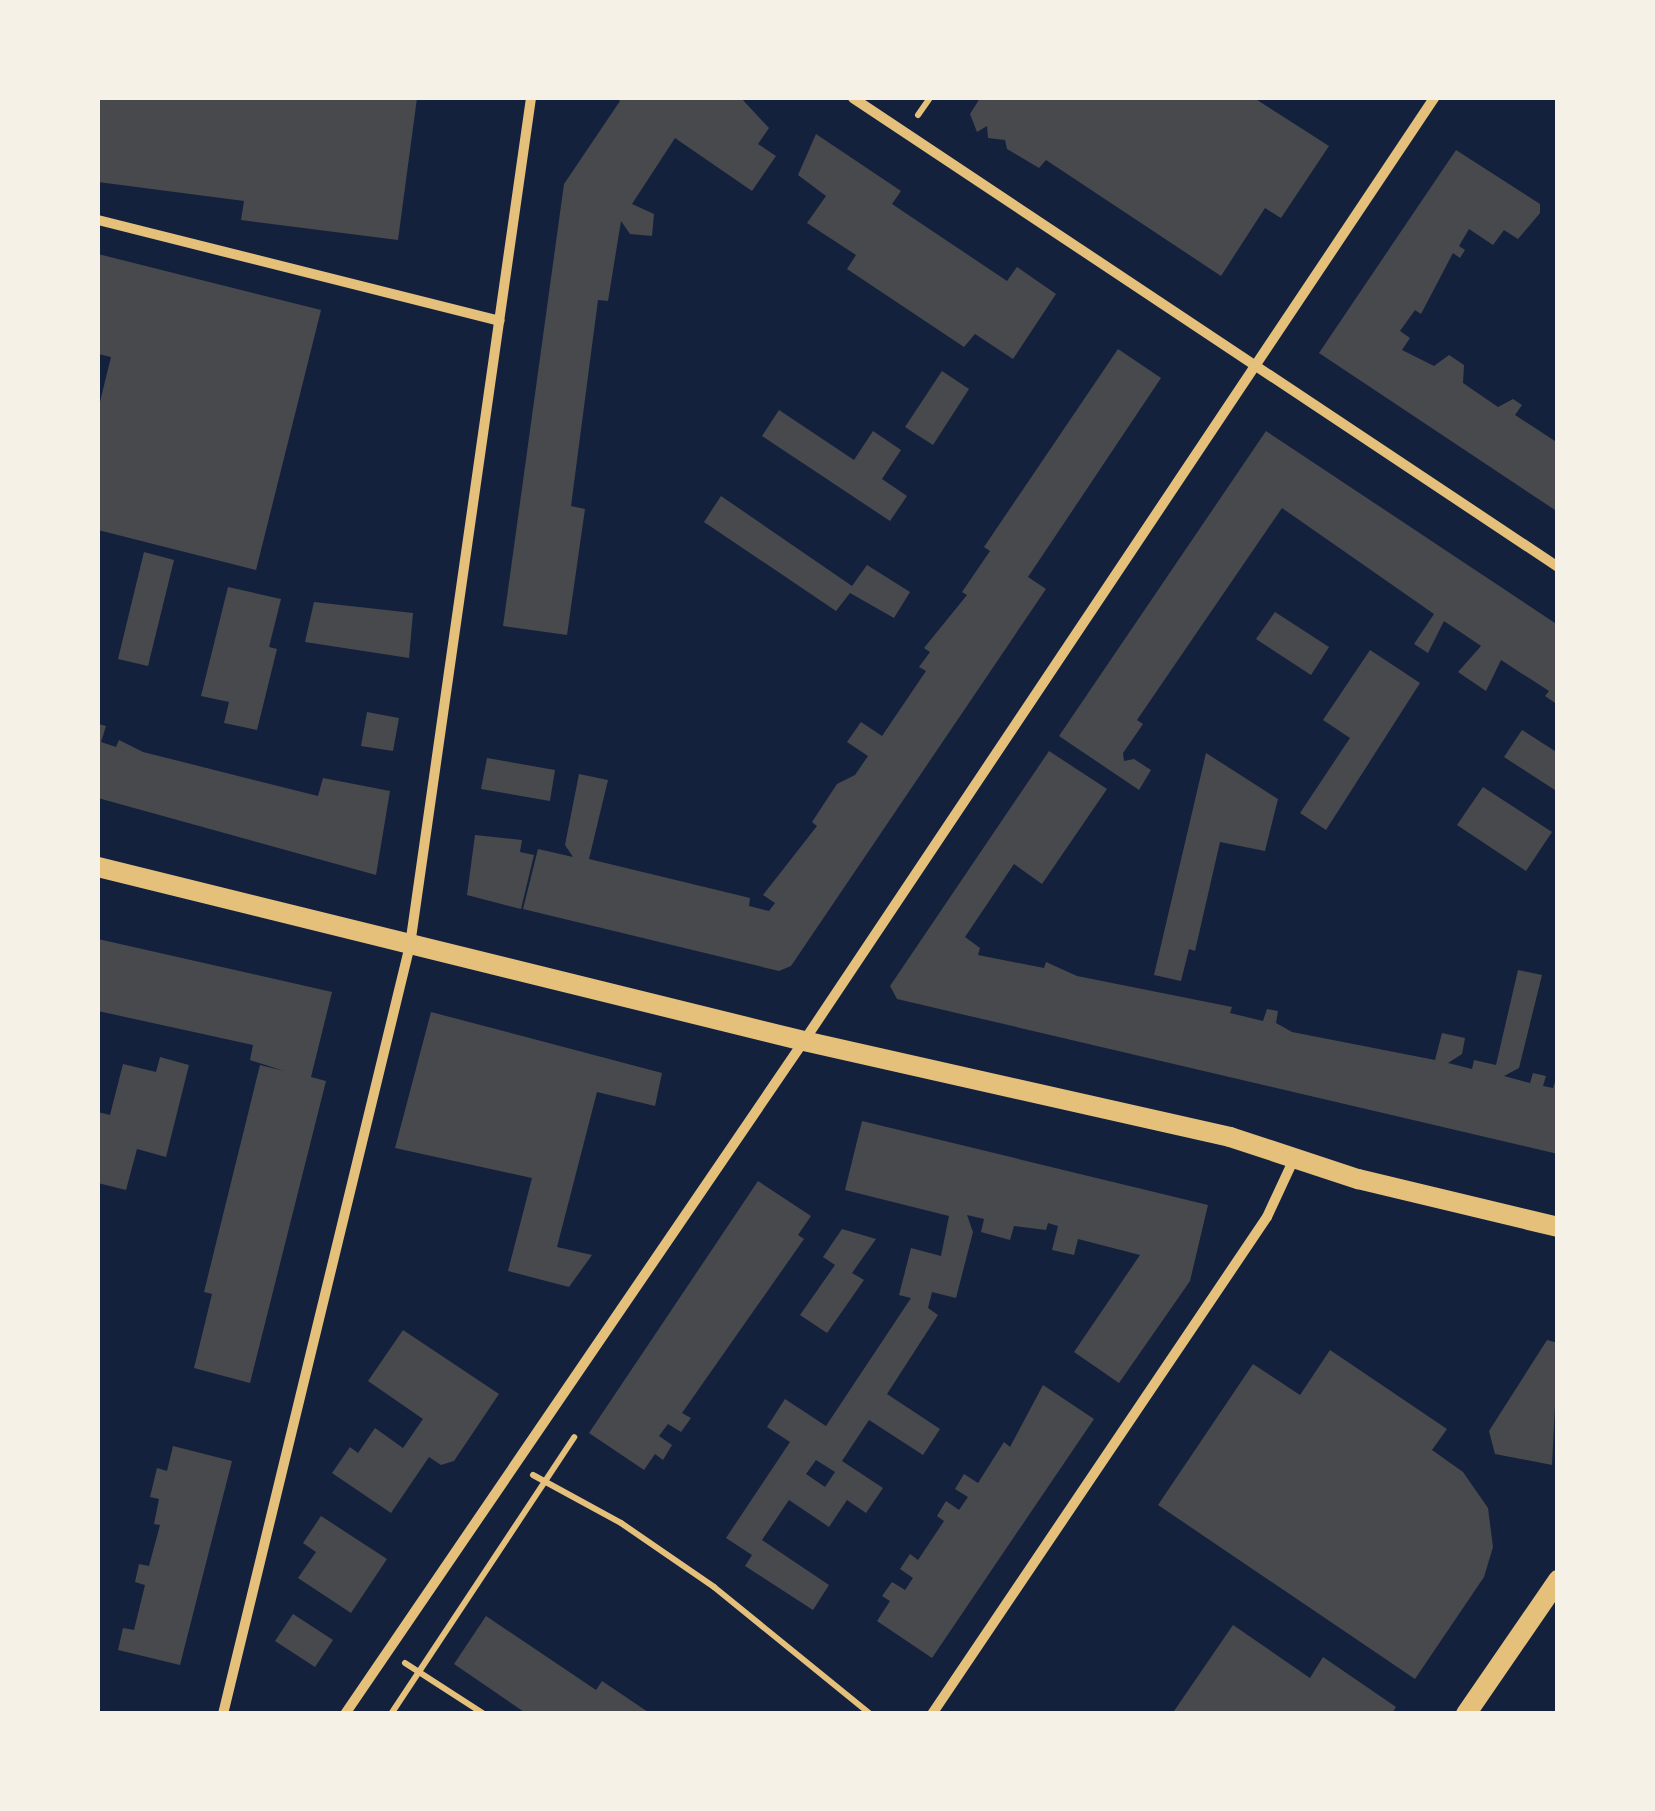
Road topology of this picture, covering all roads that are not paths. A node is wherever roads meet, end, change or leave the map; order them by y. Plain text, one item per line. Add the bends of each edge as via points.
1 (531, 98) edge
2 (853, 98) edge
3 (1434, 98) edge
4 (98, 220) edge
5 (500, 321) junction
6 (1256, 365) junction
7 (1558, 567) edge
8 (98, 868) edge
9 (410, 946) junction
10 (804, 1042) junction
11 (1293, 1161) junction
12 (1558, 1227) edge
13 (1558, 1580) edge
14 (223, 1714) edge
15 (345, 1714) edge
16 (932, 1714) edge
17 (1466, 1714) edge

1 - 5 street
2 - 6 street
3 - 6 street
4 - 5 street
5 - 9 street
6 - 7 street
6 - 10 street
8 - 9 main road
9 - 10 main road
9 - 14 street
10 - 11 main road via 1230,1137
10 - 15 street
11 - 12 main road
11 - 16 street via 1267,1217
13 - 17 main road

